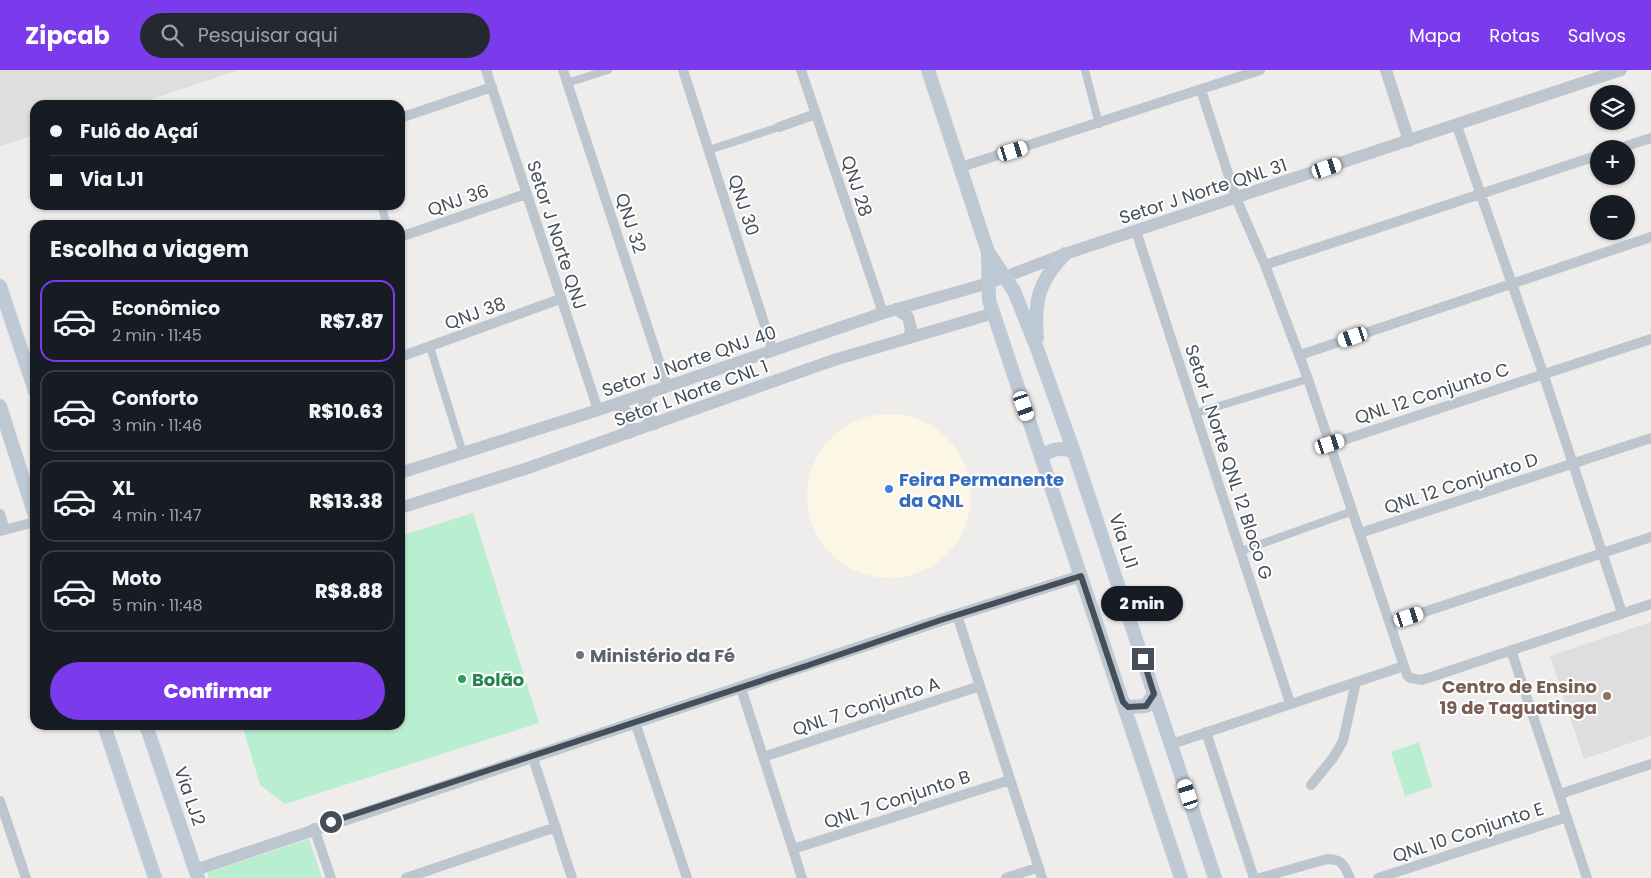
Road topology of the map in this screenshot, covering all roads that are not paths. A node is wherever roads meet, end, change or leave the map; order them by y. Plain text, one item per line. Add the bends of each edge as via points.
1 (486, 70) edge
2 (563, 70) edge
3 (608, 70) edge
4 (683, 70) edge
5 (801, 70) edge
6 (928, 70) edge
7 (1084, 70) edge
8 (1260, 70) edge
9 (1386, 70) edge
10 (1621, 70) edge
11 (567, 83) junction
12 (492, 87) junction
13 (1201, 90) junction
14 (816, 114) junction
15 (405, 116) edge
16 (1099, 124) junction
17 (1458, 126) junction
18 (779, 127) joint
19 (1651, 138) edge
20 (1409, 141) junction
21 (1635, 143) edge
22 (709, 150) junction
23 (1590, 158) edge
24 (961, 167) junction
25 (1482, 193) junction
26 (526, 194) junction
27 (1236, 198) junction
28 (1136, 232) junction
29 (405, 235) edge
30 (1651, 236) edge
31 (988, 252) junction
32 (1065, 254) junction
33 (1265, 265) junction
34 (1006, 276) junction
35 (989, 283) junction
36 (1512, 284) junction
37 (0, 286) edge
38 (560, 299) junction
39 (896, 309) junction
40 (883, 312) junction
41 (994, 313) junction
42 (909, 337) junction
43 (1651, 339) edge
44 (430, 347) junction
45 (773, 351) junction
46 (1038, 351) junction
47 (405, 355) edge
48 (1300, 355) junction
49 (1543, 373) junction
50 (30, 376) edge
51 (1308, 378) junction
52 (667, 386) junction
53 (649, 392) junction
54 (616, 404) junction
55 (0, 406) edge
56 (598, 410) junction
57 (1196, 413) junction
58 (655, 424) junction
59 (629, 433) junction
60 (1651, 438) edge
61 (1330, 444) junction
62 (1074, 452) junction
63 (463, 453) junction
64 (1043, 462) junction
65 (1573, 465) junction
66 (405, 471) edge
67 (30, 500) edge
68 (405, 506) edge
69 (1353, 511) junction
70 (0, 514) edge
71 (30, 523) edge
72 (3, 531) edge
73 (1360, 533) junction
74 (1651, 537) edge
75 (1240, 550) junction
76 (1601, 552) junction
77 (1081, 576) junction
78 (1651, 604) edge
79 (1622, 614) junction
80 (957, 615) junction
81 (1391, 623) junction
82 (1511, 650) junction
83 (1406, 670) junction
84 (1356, 682) junction
85 (980, 686) junction
86 (741, 688) junction
87 (1154, 694) junction
88 (1123, 702) junction
89 (1290, 703) junction
90 (635, 722) junction
91 (107, 730) edge
92 (148, 730) edge
93 (1206, 732) junction
94 (1172, 744) junction
95 (532, 756) junction
96 (762, 757) junction
97 (1651, 764) edge
98 (1010, 780) junction
99 (1311, 785) dead end
100 (1560, 794) junction
101 (0, 801) edge
102 (1567, 817) junction
103 (314, 828) junction
104 (556, 828) junction
105 (793, 849) junction
106 (1039, 867) junction
107 (196, 874) edge
108 (26, 878) edge
109 (155, 878) edge
110 (331, 878) edge
111 (406, 878) edge
112 (572, 878) edge
113 (686, 878) edge
114 (802, 878) edge
115 (1006, 878) edge
116 (1042, 878) edge
117 (1181, 878) edge
118 (1215, 878) edge
119 (1254, 878) edge
120 (1260, 878) edge
121 (1350, 878) edge
122 (1378, 878) edge
123 (1587, 878) edge

1 - 12 street, Setor J Norte QNJ
2 - 11 street, QNJ 32
3 - 11 street
4 - 22 street, QNJ 30
5 - 14 street, QNJ 28
6 - 24 main road
7 - 16 street
8 - 13 street
9 - 20 street
10 - 17 street, Setor J Norte QNL 31
11 - 52 street, QNJ 32
12 - 15 street
12 - 26 street, Setor J Norte QNJ
13 - 16 street
13 - 27 street
14 - 18 street
14 - 40 street, QNJ 28
16 - 24 street
17 - 20 street, Setor J Norte QNL 31
17 - 25 street
18 - 22 street
19 - 21 street
20 - 27 street, Setor J Norte QNL 31
22 - 45 street, QNJ 30
23 - 25 street
24 - 31 main road
25 - 33 street
25 - 36 street
26 - 29 street, QNJ 36
26 - 38 street, Setor J Norte QNJ
27 - 28 street, Setor J Norte QNL 31
27 - 33 street
28 - 32 street, Setor J Norte QNL 31
28 - 57 street, Setor L Norte QNL 12 Bloco G
30 - 36 street
31 - 34 main road, Via LJ1
31 - 35 main road
32 - 34 street, Setor J Norte QNL 31
32 - 46 main road via 1048,274 1036,302
33 - 48 street
34 - 35 street, Setor J Norte QNJ 40
34 - 46 main road, Via LJ1
35 - 39 street, Setor J Norte QNJ 40
35 - 41 main road via 989,300
36 - 48 street
36 - 49 street
37 - 50 main road
38 - 44 street, QNJ 38
38 - 56 street, Setor J Norte QNJ
39 - 40 street, Setor J Norte QNJ 40
39 - 42 street via 908,317
40 - 45 street, Setor J Norte QNJ 40
41 - 42 street, Setor L Norte CNL 1
41 - 64 main road
42 - 58 street, Setor L Norte CNL 1 via 834,360
43 - 49 street, QNL 12 Conjunto C
44 - 47 street, QNJ 38
44 - 63 street
45 - 52 street, Setor J Norte QNJ 40
46 - 62 main road, Via LJ1
48 - 51 street
49 - 61 street, QNL 12 Conjunto C
49 - 65 street
51 - 57 street
51 - 61 street
52 - 53 street, Setor J Norte QNJ 40
53 - 54 street, Setor J Norte QNJ 40
53 - 58 street via 644,400 644,411
54 - 56 street, Setor J Norte QNJ 40
54 - 59 street via 630,417
55 - 67 main road
56 - 63 street, Setor J Norte QNJ 40
57 - 75 street, Setor L Norte QNL 12 Bloco G
58 - 59 street, Setor L Norte CNL 1
59 - 68 street, Setor L Norte CNL 1
60 - 65 street, QNL 12 Conjunto D
61 - 69 street
62 - 64 main road via 1067,449 1050,451 1043,455
62 - 87 main road, Via LJ1
63 - 66 street, Setor J Norte QNJ 40
64 - 77 main road
65 - 73 street, QNL 12 Conjunto D
65 - 76 street
69 - 73 street
69 - 75 street
70 - 72 street
71 - 72 street
73 - 81 street
74 - 76 street
75 - 89 street, Setor L Norte QNL 12 Bloco G
76 - 79 street
76 - 81 street
77 - 80 street
77 - 88 main road
78 - 79 street
79 - 82 street
80 - 85 street
80 - 86 street
81 - 83 street
82 - 83 street via 1422,680 1410,678
82 - 100 street
83 - 84 street
84 - 89 street
84 - 99 street via 1343,741
85 - 96 street, QNL 7 Conjunto A
85 - 98 street
86 - 90 street
86 - 96 street
87 - 88 main road via 1146,706 1128,707
87 - 94 main road, Via LJ1
88 - 117 main road
89 - 93 street
90 - 95 street
90 - 113 street
91 - 109 main road
92 - 107 main road, Via LJ2
93 - 94 street
93 - 119 street
94 - 118 main road, Via LJ1
95 - 103 street
95 - 104 street
96 - 105 street
97 - 100 street
98 - 105 street, QNL 7 Conjunto B
98 - 106 street
100 - 102 street
101 - 108 street
102 - 122 street, QNL 10 Conjunto E
102 - 123 street
103 - 107 street
103 - 110 street
104 - 111 street
104 - 112 street
105 - 114 street
106 - 115 street
106 - 116 street
120 - 121 street via 1317,860 1337,859 1343,863

